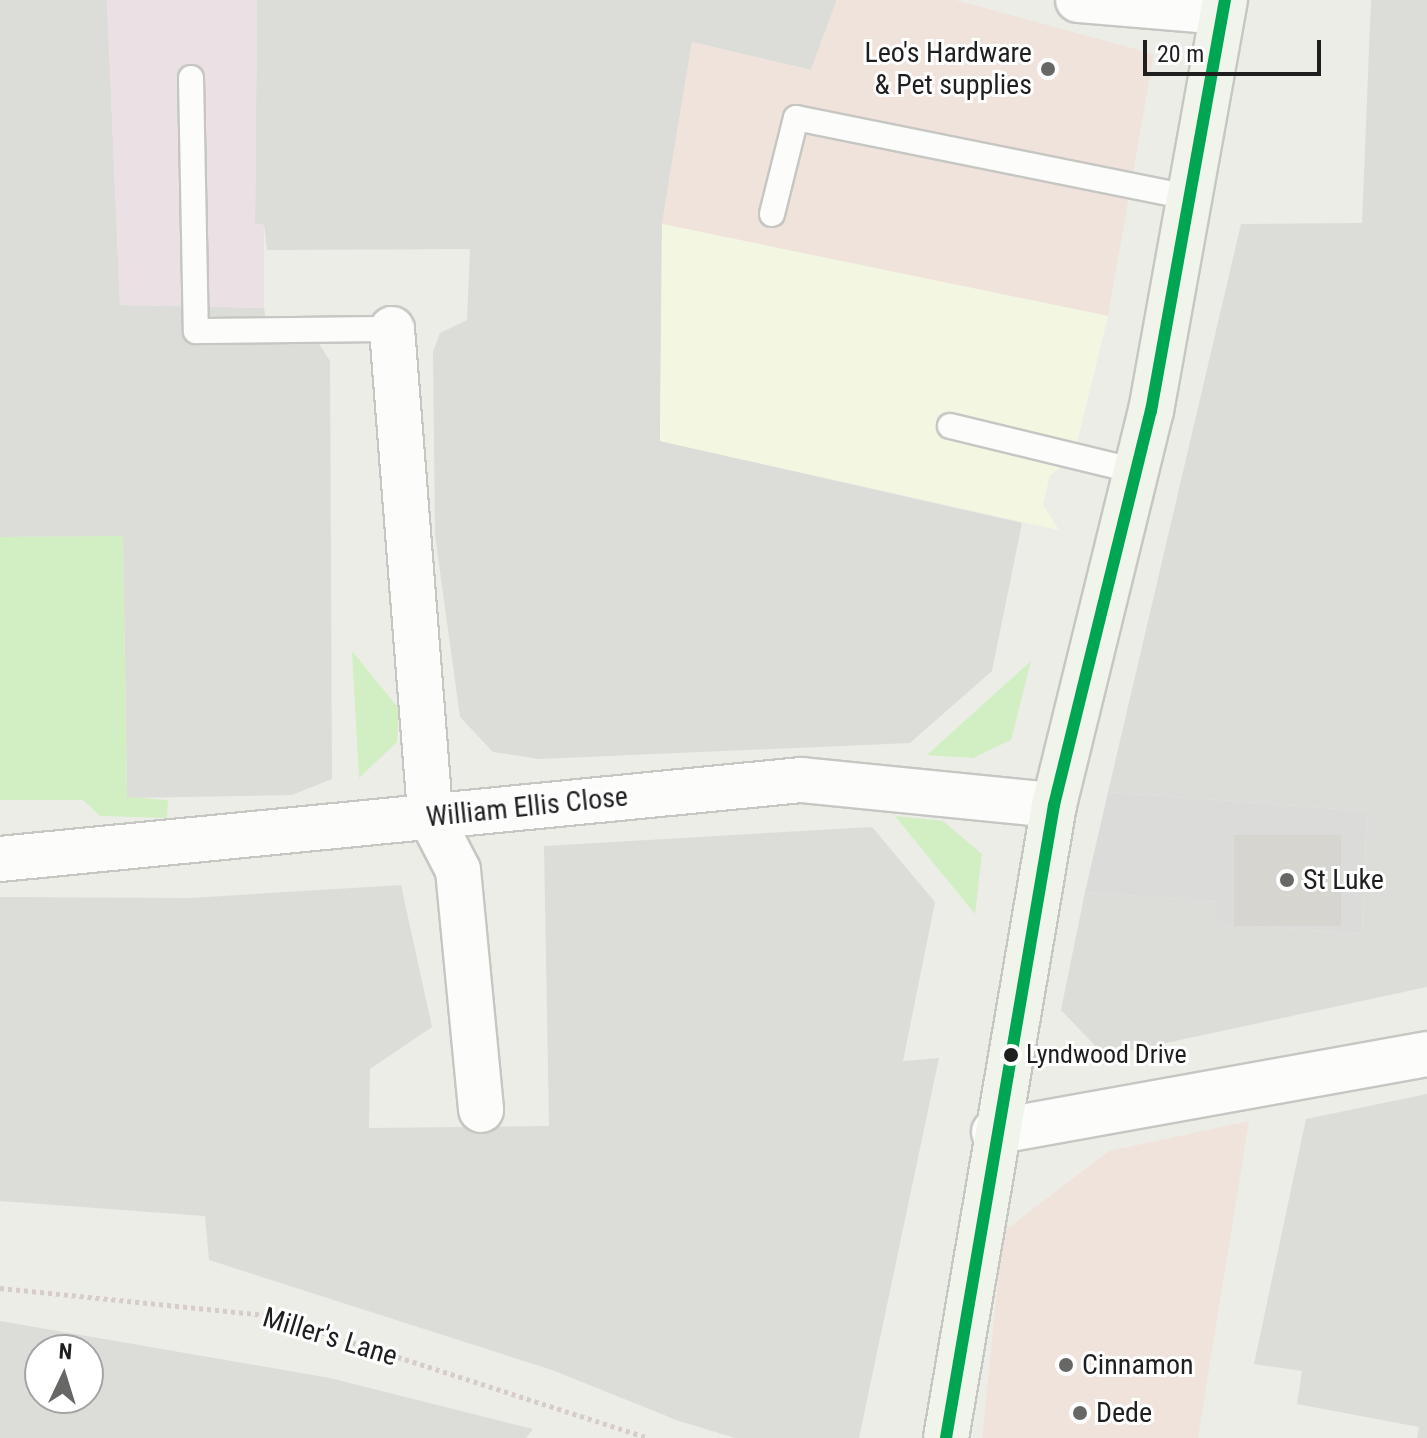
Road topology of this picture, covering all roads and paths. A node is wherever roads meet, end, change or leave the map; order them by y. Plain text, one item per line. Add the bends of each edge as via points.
1 (1078, 0) edge
2 (1224, 6) edge
3 (191, 78) dead end
4 (1189, 197) junction
5 (772, 214) dead end
6 (392, 329) joint
7 (950, 426) dead end
8 (1136, 471) junction
9 (1054, 805) junction
10 (430, 816) junction
11 (0, 859) edge
12 (1427, 1054) edge
13 (481, 1110) dead end
14 (994, 1132) junction
15 (0, 1288) edge
16 (649, 1438) edge
17 (946, 1438) edge

1 - 2 street
2 - 4 main road
3 - 6 lane via 196,331
4 - 5 lane via 796,118
4 - 8 main road
6 - 10 street
7 - 8 lane
8 - 9 main road
9 - 10 street, William Ellis Close via 802,780
9 - 14 main road
10 - 11 street, William Ellis Close
10 - 13 street via 458,870
12 - 14 street
14 - 17 main road
15 - 16 path, Miller's Lane via 268,1315

